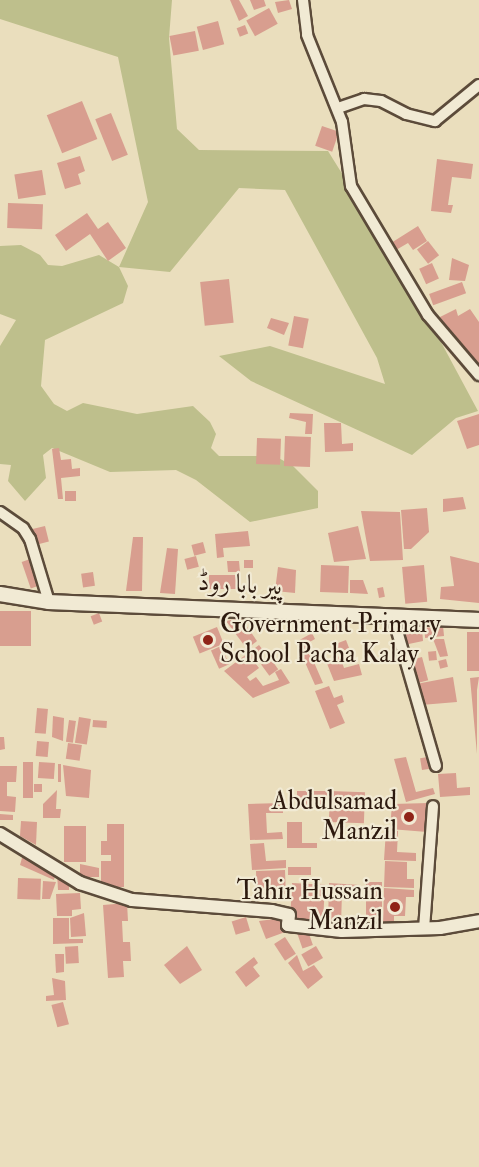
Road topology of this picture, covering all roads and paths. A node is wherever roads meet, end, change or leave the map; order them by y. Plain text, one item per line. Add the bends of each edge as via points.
1 (303, 0) edge
2 (479, 86) edge
3 (338, 108) junction
4 (479, 375) edge
5 (0, 512) edge
6 (0, 594) edge
7 (49, 602) junction
8 (393, 617) junction
9 (479, 620) edge
10 (436, 765) dead end
11 (433, 806) dead end
12 (0, 834) edge
13 (479, 921) edge
14 (424, 929) junction

1 - 3 street via 307,35
2 - 3 street via 435,121 406,114 381,101 364,99
3 - 4 street via 351,186 428,315
5 - 7 street via 23,528 30,539
6 - 7 main road, پیر بابا روڈ
7 - 8 main road, پیر بابا روڈ
8 - 9 main road, پیر بابا روڈ
8 - 10 street
11 - 14 street
12 - 14 street via 80,883 130,900 272,911 289,915 288,925 342,931
13 - 14 street

